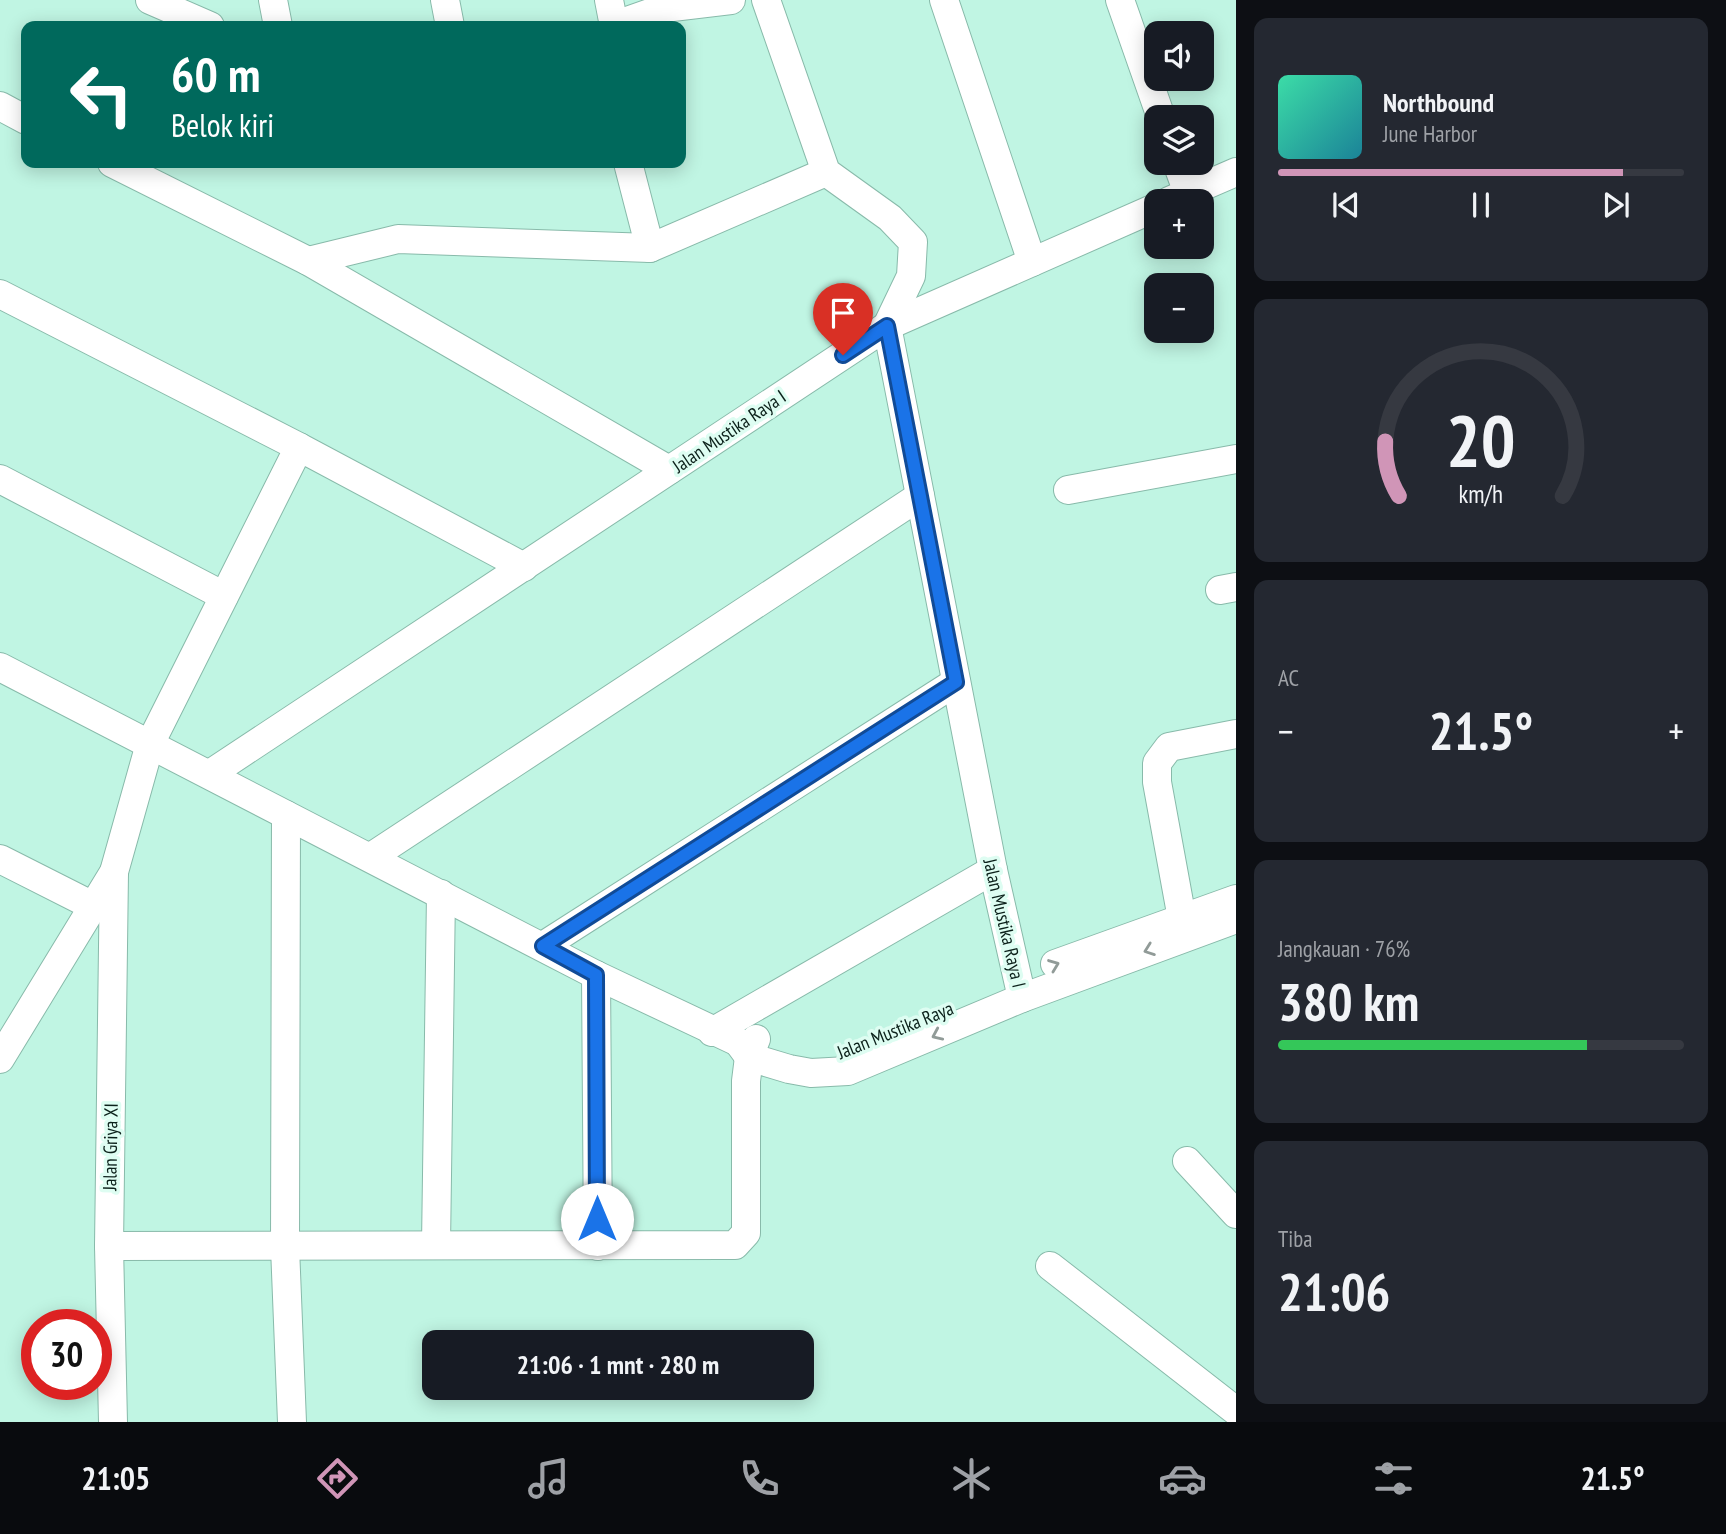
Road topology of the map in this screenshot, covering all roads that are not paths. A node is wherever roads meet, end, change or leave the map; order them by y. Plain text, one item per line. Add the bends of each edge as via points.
1 (150, 0) edge
2 (273, 0) edge
3 (445, 0) edge
4 (609, 0) edge
5 (731, 0) edge
6 (766, 0) edge
7 (944, 0) edge
8 (1120, 0) edge
9 (198, 21) edge
10 (277, 21) edge
11 (449, 21) edge
12 (613, 21) edge
13 (628, 21) edge
14 (1157, 105) edge
15 (0, 106) edge
16 (21, 117) edge
17 (122, 168) edge
18 (629, 168) edge
19 (827, 172) junction
20 (1236, 172) edge
21 (1197, 189) edge
22 (1144, 213) edge
23 (650, 248) junction
24 (308, 261) junction
25 (1032, 262) junction
26 (0, 294) edge
27 (887, 326) junction
28 (299, 447) junction
29 (1236, 459) edge
30 (669, 470) junction
31 (0, 479) edge
32 (1068, 491) dead end
33 (920, 496) junction
34 (524, 567) junction
35 (224, 596) junction
36 (0, 667) edge
37 (956, 682) junction
38 (1236, 734) edge
39 (150, 744) junction
40 (210, 774) junction
41 (286, 815) junction
42 (371, 857) junction
43 (0, 859) edge
44 (993, 870) junction
45 (114, 872) junction
46 (441, 894) junction
47 (1236, 899) edge
48 (93, 906) junction
49 (1236, 919) edge
50 (1182, 927) junction
51 (543, 946) junction
52 (596, 975) junction
53 (1019, 988) junction
54 (739, 1042) junction
55 (1, 1055) edge
56 (1187, 1161) dead end
57 (1236, 1214) edge
58 (436, 1245) junction
59 (109, 1246) junction
60 (598, 1246) junction
61 (285, 1247) junction
62 (1049, 1266) dead end
63 (1236, 1411) edge
64 (113, 1422) edge
65 (292, 1422) edge

1 - 9 street
2 - 10 street
3 - 11 street
4 - 12 street
5 - 13 street via 664,8
6 - 19 street
7 - 25 street
8 - 14 street
15 - 16 street
17 - 24 street
18 - 23 street
19 - 23 street
19 - 27 street via 890,218 913,243 911,276
20 - 21 street
22 - 25 street
23 - 24 street via 398,239
24 - 30 street
25 - 27 street
26 - 28 street
27 - 30 street, Jalan Mustika Raya I
27 - 33 street, Jalan Mustika Raya I
28 - 34 street
28 - 35 street
29 - 32 street
30 - 34 street, Jalan Mustika Raya I
31 - 35 street
33 - 37 street, Jalan Mustika Raya I
33 - 42 street
34 - 40 street, Jalan Mustika Raya I
35 - 39 street
36 - 39 street, Jalan Mustika Raya
37 - 44 street, Jalan Mustika Raya I
37 - 51 street
38 - 50 street via 1169,747 1157,763
39 - 40 street, Jalan Mustika Raya
39 - 45 street
40 - 41 street, Jalan Mustika Raya
41 - 42 street, Jalan Mustika Raya
41 - 61 street
42 - 46 street, Jalan Mustika Raya
43 - 48 street
44 - 53 street, Jalan Mustika Raya I
44 - 54 street
45 - 48 street
45 - 59 street, Jalan Griya XI
46 - 51 street, Jalan Mustika Raya
46 - 58 street
47 - 50 street, Jalan Mustika Raya
48 - 55 street
49 - 50 street, Jalan Mustika Raya
50 - 53 street, Jalan Mustika Raya
51 - 52 street, Jalan Mustika Raya
52 - 54 street, Jalan Mustika Raya
52 - 60 street
53 - 54 street, Jalan Mustika Raya via 848,1071 811,1073
54 - 60 street via 746,1081 746,1233 741,1241 735,1245
56 - 57 street
58 - 60 street
58 - 61 street
59 - 61 street
59 - 64 street, Jalan Griya XI
61 - 65 street
62 - 63 street

